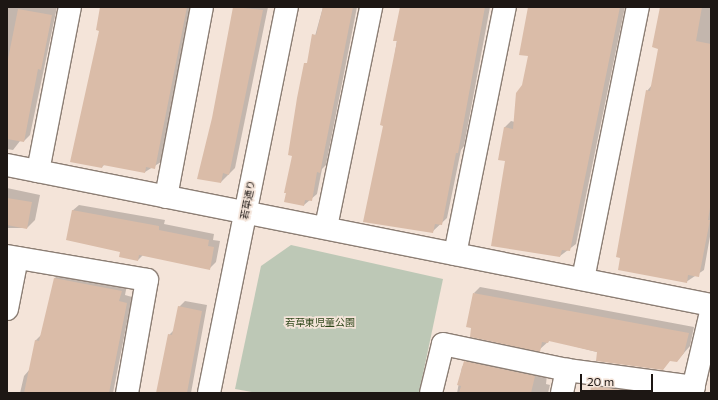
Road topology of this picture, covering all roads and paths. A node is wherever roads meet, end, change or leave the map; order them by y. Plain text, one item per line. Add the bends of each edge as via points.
1 (70, 7) edge
2 (202, 7) edge
3 (286, 7) edge
4 (371, 7) edge
5 (505, 7) edge
6 (638, 7) edge
7 (7, 165) edge
8 (38, 171) junction
9 (166, 197) junction
10 (246, 213) junction
11 (326, 227) junction
12 (455, 254) junction
13 (12, 257) edge
14 (583, 279) junction
15 (711, 305) edge
16 (7, 309) edge
17 (711, 312) edge
18 (567, 370) junction
19 (693, 390) edge
20 (126, 393) edge
21 (209, 393) edge
22 (431, 393) edge
23 (562, 393) edge

1 - 8 street
2 - 9 street
3 - 10 street, 若草通り
4 - 11 street
5 - 12 street
6 - 14 street
7 - 8 street
8 - 9 street
9 - 10 street
10 - 11 street
10 - 21 street, 若草通り
11 - 12 street
12 - 14 street
13 - 16 street
13 - 20 street via 148,280
14 - 15 street
17 - 19 street
18 - 19 street
18 - 22 street via 443,344
18 - 23 street

